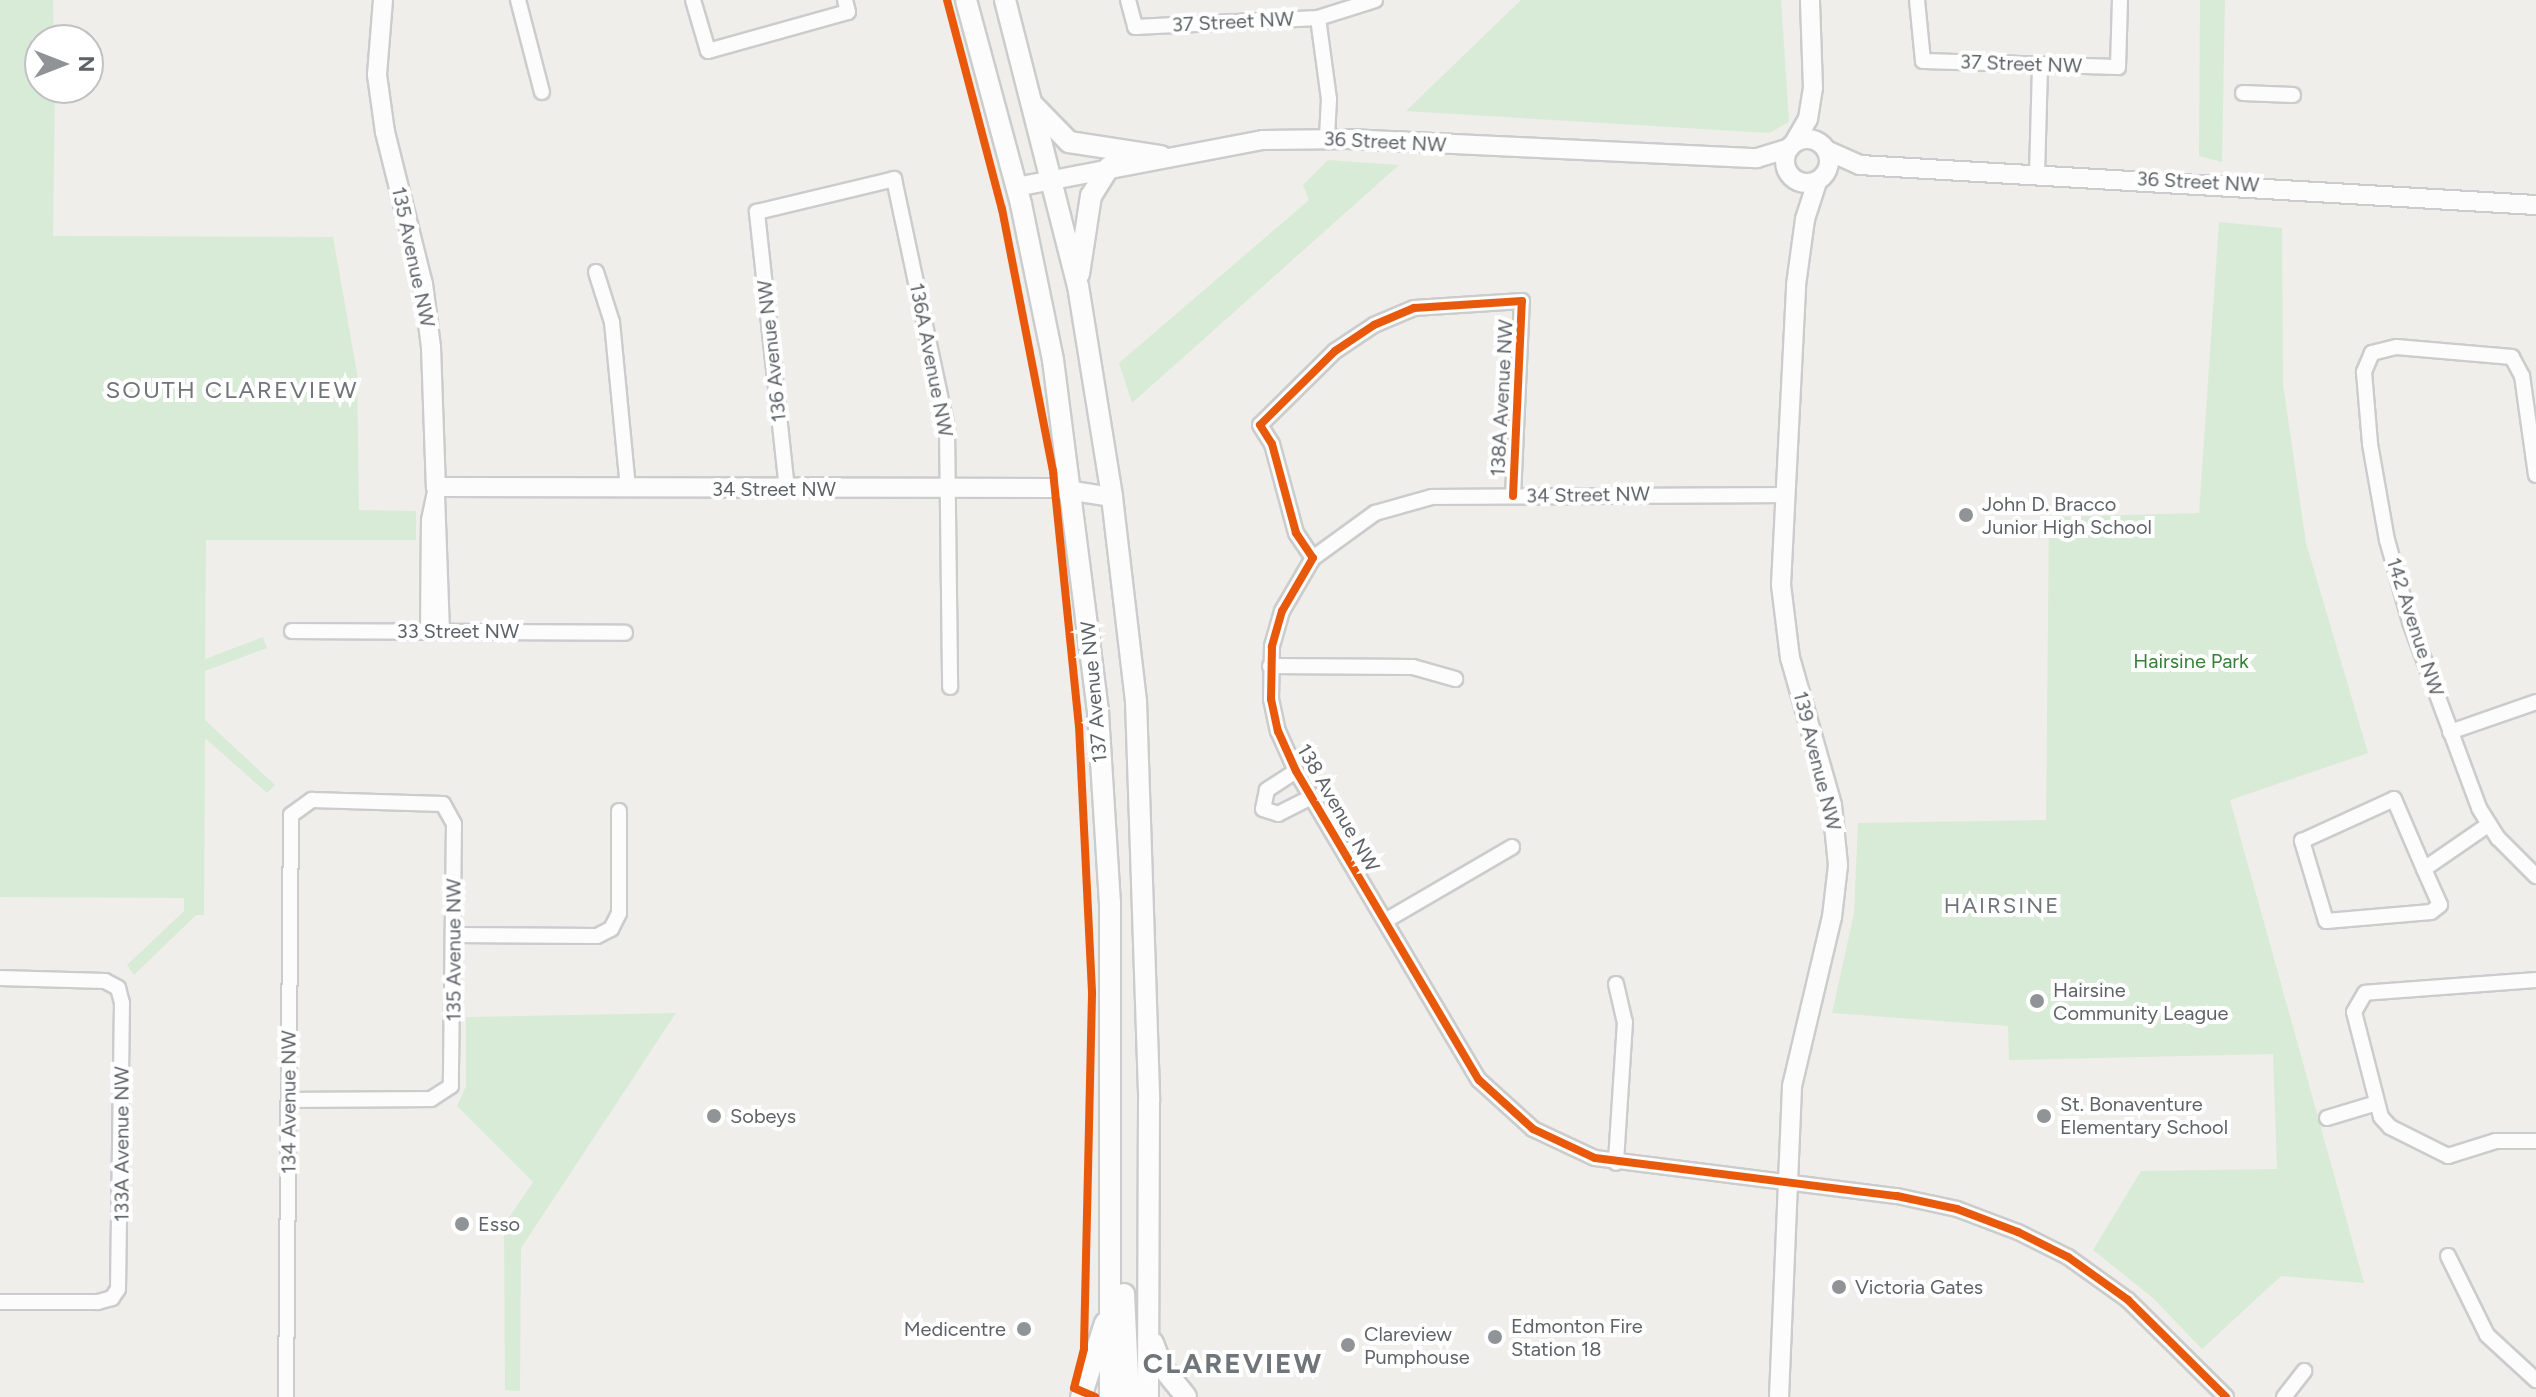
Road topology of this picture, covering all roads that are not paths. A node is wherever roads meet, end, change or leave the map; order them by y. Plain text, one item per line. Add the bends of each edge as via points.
1 (383, 0) edge
2 (518, 0) edge
3 (693, 0) edge
4 (966, 0) edge
5 (1005, 0) edge
6 (1128, 0) edge
7 (1375, 0) edge
8 (1810, 0) edge
9 (1917, 0) edge
10 (2120, 0) edge
11 (847, 6) edge
12 (1318, 18) junction
13 (2040, 66) junction
14 (542, 92) dead end
15 (2243, 93) dead end
16 (2293, 95) dead end
17 (1030, 101) junction
18 (1811, 105) junction
19 (1327, 138) junction
20 (1792, 146) junction
21 (1824, 147) junction
22 (1161, 156) junction
23 (1757, 158) junction
24 (1860, 165) junction
25 (1109, 167) junction
26 (1788, 172) junction
27 (2037, 174) junction
28 (1820, 179) junction
29 (1050, 180) junction
30 (1016, 187) junction
31 (2536, 205) edge
32 (757, 212) joint
33 (1805, 219) junction
34 (596, 272) dead end
35 (1078, 286) junction
36 (2536, 475) edge
37 (436, 487) junction
38 (628, 488) junction
39 (787, 489) junction
40 (948, 490) junction
41 (1072, 490) junction
42 (1785, 495) junction
43 (1513, 496) junction
44 (1112, 497) junction
45 (1313, 558) junction
46 (292, 631) dead end
47 (435, 631) junction
48 (625, 633) dead end
49 (1270, 666) junction
50 (1455, 679) dead end
51 (950, 687) dead end
52 (2536, 702) edge
53 (2450, 732) junction
54 (1296, 771) junction
55 (1311, 797) junction
56 (448, 807) joint
57 (619, 811) dead end
58 (2488, 825) junction
59 (1512, 847) dead end
60 (2424, 869) junction
61 (2536, 876) edge
62 (1385, 921) junction
63 (454, 935) junction
64 (0, 978) edge
65 (2536, 980) edge
66 (1616, 984) dead end
67 (289, 1100) junction
68 (2377, 1103) junction
69 (2327, 1118) dead end
70 (2536, 1141) edge
71 (1112, 1154) junction
72 (1616, 1163) junction
73 (1787, 1184) junction
74 (2448, 1256) dead end
75 (0, 1302) edge
76 (1111, 1304) junction
77 (1148, 1328) junction
78 (2304, 1371) dead end
79 (2536, 1380) edge
80 (286, 1397) edge
81 (1081, 1397) edge
82 (1110, 1397) edge
83 (1129, 1397) edge
84 (1148, 1397) edge
85 (1186, 1397) edge
86 (1779, 1397) edge
87 (2226, 1397) edge
88 (2284, 1397) edge

1 - 37 street, 135 Avenue NW via 377,75 385,132 423,284
2 - 14 street
3 - 11 street via 708,51
4 - 30 main road, 137 Avenue NW
5 - 17 main road, 137 Avenue NW
6 - 12 street, 37 Street NW via 1135,27
7 - 12 street, 37 Street NW
8 - 18 street
9 - 13 street, 37 Street NW via 1923,61
10 - 13 street, 37 Street NW via 2118,67
12 - 19 street via 1331,117
13 - 27 street
15 - 16 street
17 - 22 main road via 1069,142
17 - 29 main road, 137 Avenue NW
18 - 20 street
18 - 21 street
19 - 22 street, 36 Street NW via 1233,142
19 - 23 street, 36 Street NW
20 - 21 street via 1808,139
20 - 23 street, 36 Street NW
20 - 26 street
21 - 24 street, 36 Street NW
21 - 28 street via 1829,164
22 - 25 street, 36 Street NW
23 - 26 street, 36 Street NW
24 - 27 street, 36 Street NW
24 - 28 street, 36 Street NW
25 - 29 street, 36 Street NW
25 - 35 main road via 1091,196
26 - 28 street via 1802,183
26 - 33 street, 139 Avenue NW
27 - 31 street, 36 Street NW
28 - 33 street, 139 Avenue NW
29 - 30 street, 36 Street NW
29 - 35 main road, 137 Avenue NW
30 - 41 main road, 137 Avenue NW via 1053,360
32 - 39 street, 136 Avenue NW
32 - 40 street, 136A Avenue NW via 894,179 947,429
33 - 42 street, 139 Avenue NW via 1796,285
34 - 38 street via 612,322
35 - 44 main road, 137 Avenue NW
36 - 53 street, 142 Avenue NW via 2515,360 2502,354 2396,347 2372,353 2364,379 2381,510 2410,622
37 - 38 street, 34 Street NW
37 - 47 street, 135 Avenue NW
38 - 39 street, 34 Street NW
39 - 40 street, 34 Street NW
40 - 41 street, 34 Street NW
40 - 51 street, 136A Avenue NW
41 - 44 street, 34 Street NW
41 - 71 main road, 137 Avenue NW via 1098,713 1108,874
42 - 43 street, 34 Street NW
42 - 73 street, 139 Avenue NW via 1781,585 1786,639 1832,805 1838,865 1832,917 1796,1063
43 - 45 street, 34 Street NW via 1432,497 1397,505 1356,524
43 - 45 street, 138A Avenue NW via 1522,301 1414,308 1374,325 1335,351 1260,425 1272,444 1296,533
44 - 77 main road, 137 Avenue NW via 1136,701 1146,901
45 - 49 street, 138 Avenue NW via 1282,611
46 - 47 street, 33 Street NW
47 - 48 street, 33 Street NW
49 - 50 street via 1413,667
49 - 54 street, 138 Avenue NW via 1273,713
52 - 53 street
53 - 58 street, 142 Avenue NW
54 - 55 street, 138 Avenue NW
54 - 55 street via 1267,790 1263,809 1278,814
55 - 62 street, 138 Avenue NW
56 - 63 street, 135 Avenue NW via 454,824
56 - 67 street, 134 Avenue NW via 430,800 312,800 294,809 289,828
57 - 63 street via 616,925 597,936
58 - 60 street
58 - 61 street, 142 Avenue NW
59 - 62 street
60 - 60 street via 2394,799 2302,841 2326,921 2431,912 2440,905
62 - 72 street, 138 Avenue NW via 1466,1062 1496,1098 1549,1138
63 - 67 street, 135 Avenue NW via 453,1080 447,1093 431,1099
64 - 75 street, 133A Avenue NW via 96,980 118,988 122,1003 122,1273 112,1298
65 - 68 street via 2365,993 2354,1012
66 - 72 street via 1625,1022
67 - 80 street, 134 Avenue NW
68 - 69 street
68 - 70 street via 2390,1127 2448,1156 2496,1141
71 - 76 main road, 137 Avenue NW
71 - 83 main road
72 - 73 street, 138 Avenue NW
73 - 86 street, 139 Avenue NW
73 - 87 street, 138 Avenue NW via 1942,1205 2043,1244 2155,1321
74 - 79 street via 2487,1335
76 - 81 main road
76 - 82 main road, 137 Avenue NW
77 - 84 main road, 137 Avenue NW
77 - 85 main road via 1162,1367
78 - 88 street

